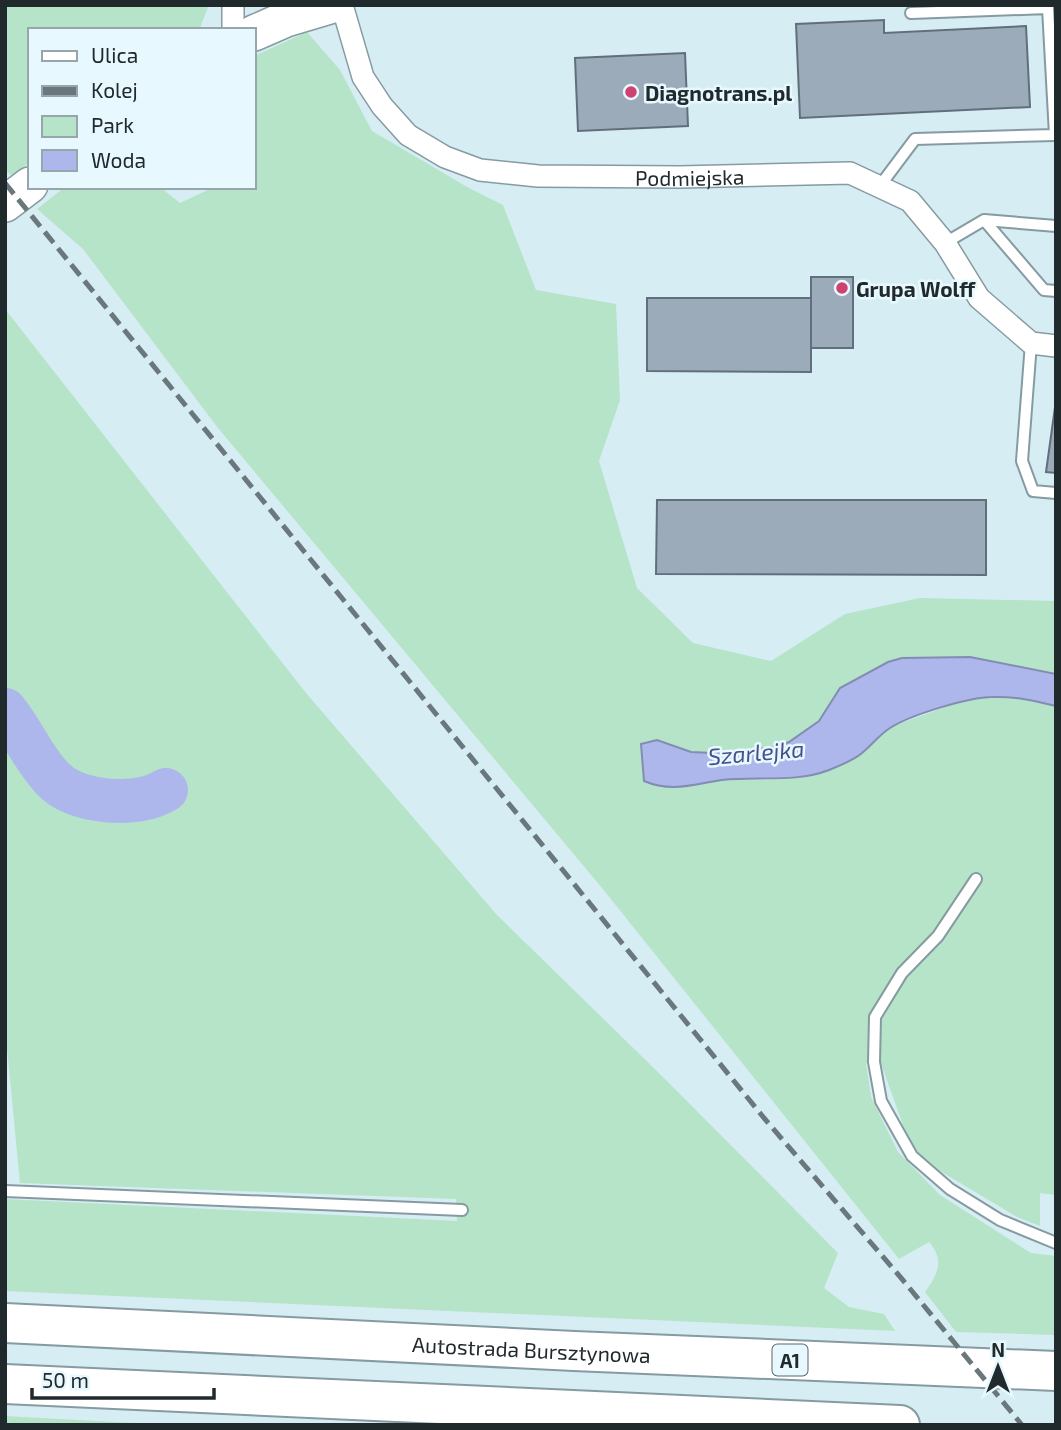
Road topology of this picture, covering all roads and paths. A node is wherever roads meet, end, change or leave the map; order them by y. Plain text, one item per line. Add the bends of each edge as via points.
1 (233, 5) edge
2 (333, 5) edge
3 (342, 5) edge
4 (911, 13) dead end
5 (233, 28) edge
6 (256, 32) edge
7 (28, 187) edge
8 (879, 187) junction
9 (5, 204) edge
10 (984, 220) junction
11 (1056, 226) edge
12 (945, 243) junction
13 (1056, 291) edge
14 (1031, 343) junction
15 (1056, 346) edge
16 (1056, 493) edge
17 (976, 880) dead end
18 (5, 1191) edge
19 (462, 1210) dead end
20 (1056, 1242) edge
21 (5, 1323) edge
22 (1056, 1371) edge
23 (5, 1384) edge
24 (900, 1425) edge

1 - 5 street
2 - 6 main road
3 - 8 street, Podmiejska via 363,77 382,106 408,135 445,157 480,170 641,177 850,173
4 - 8 lane via 1048,8 1055,135 915,139
7 - 9 main road
8 - 12 street, Podmiejska via 910,201
10 - 11 lane
10 - 12 lane
10 - 13 lane via 1044,290
12 - 14 street, Podmiejska via 979,298
14 - 15 street
14 - 16 lane via 1022,461 1033,491
17 - 20 lane via 938,936 902,973 874,1017 874,1062 881,1101 912,1156 950,1189 1000,1220
18 - 19 lane
21 - 22 highway, Autostrada Bursztynowa / A1
23 - 24 highway

